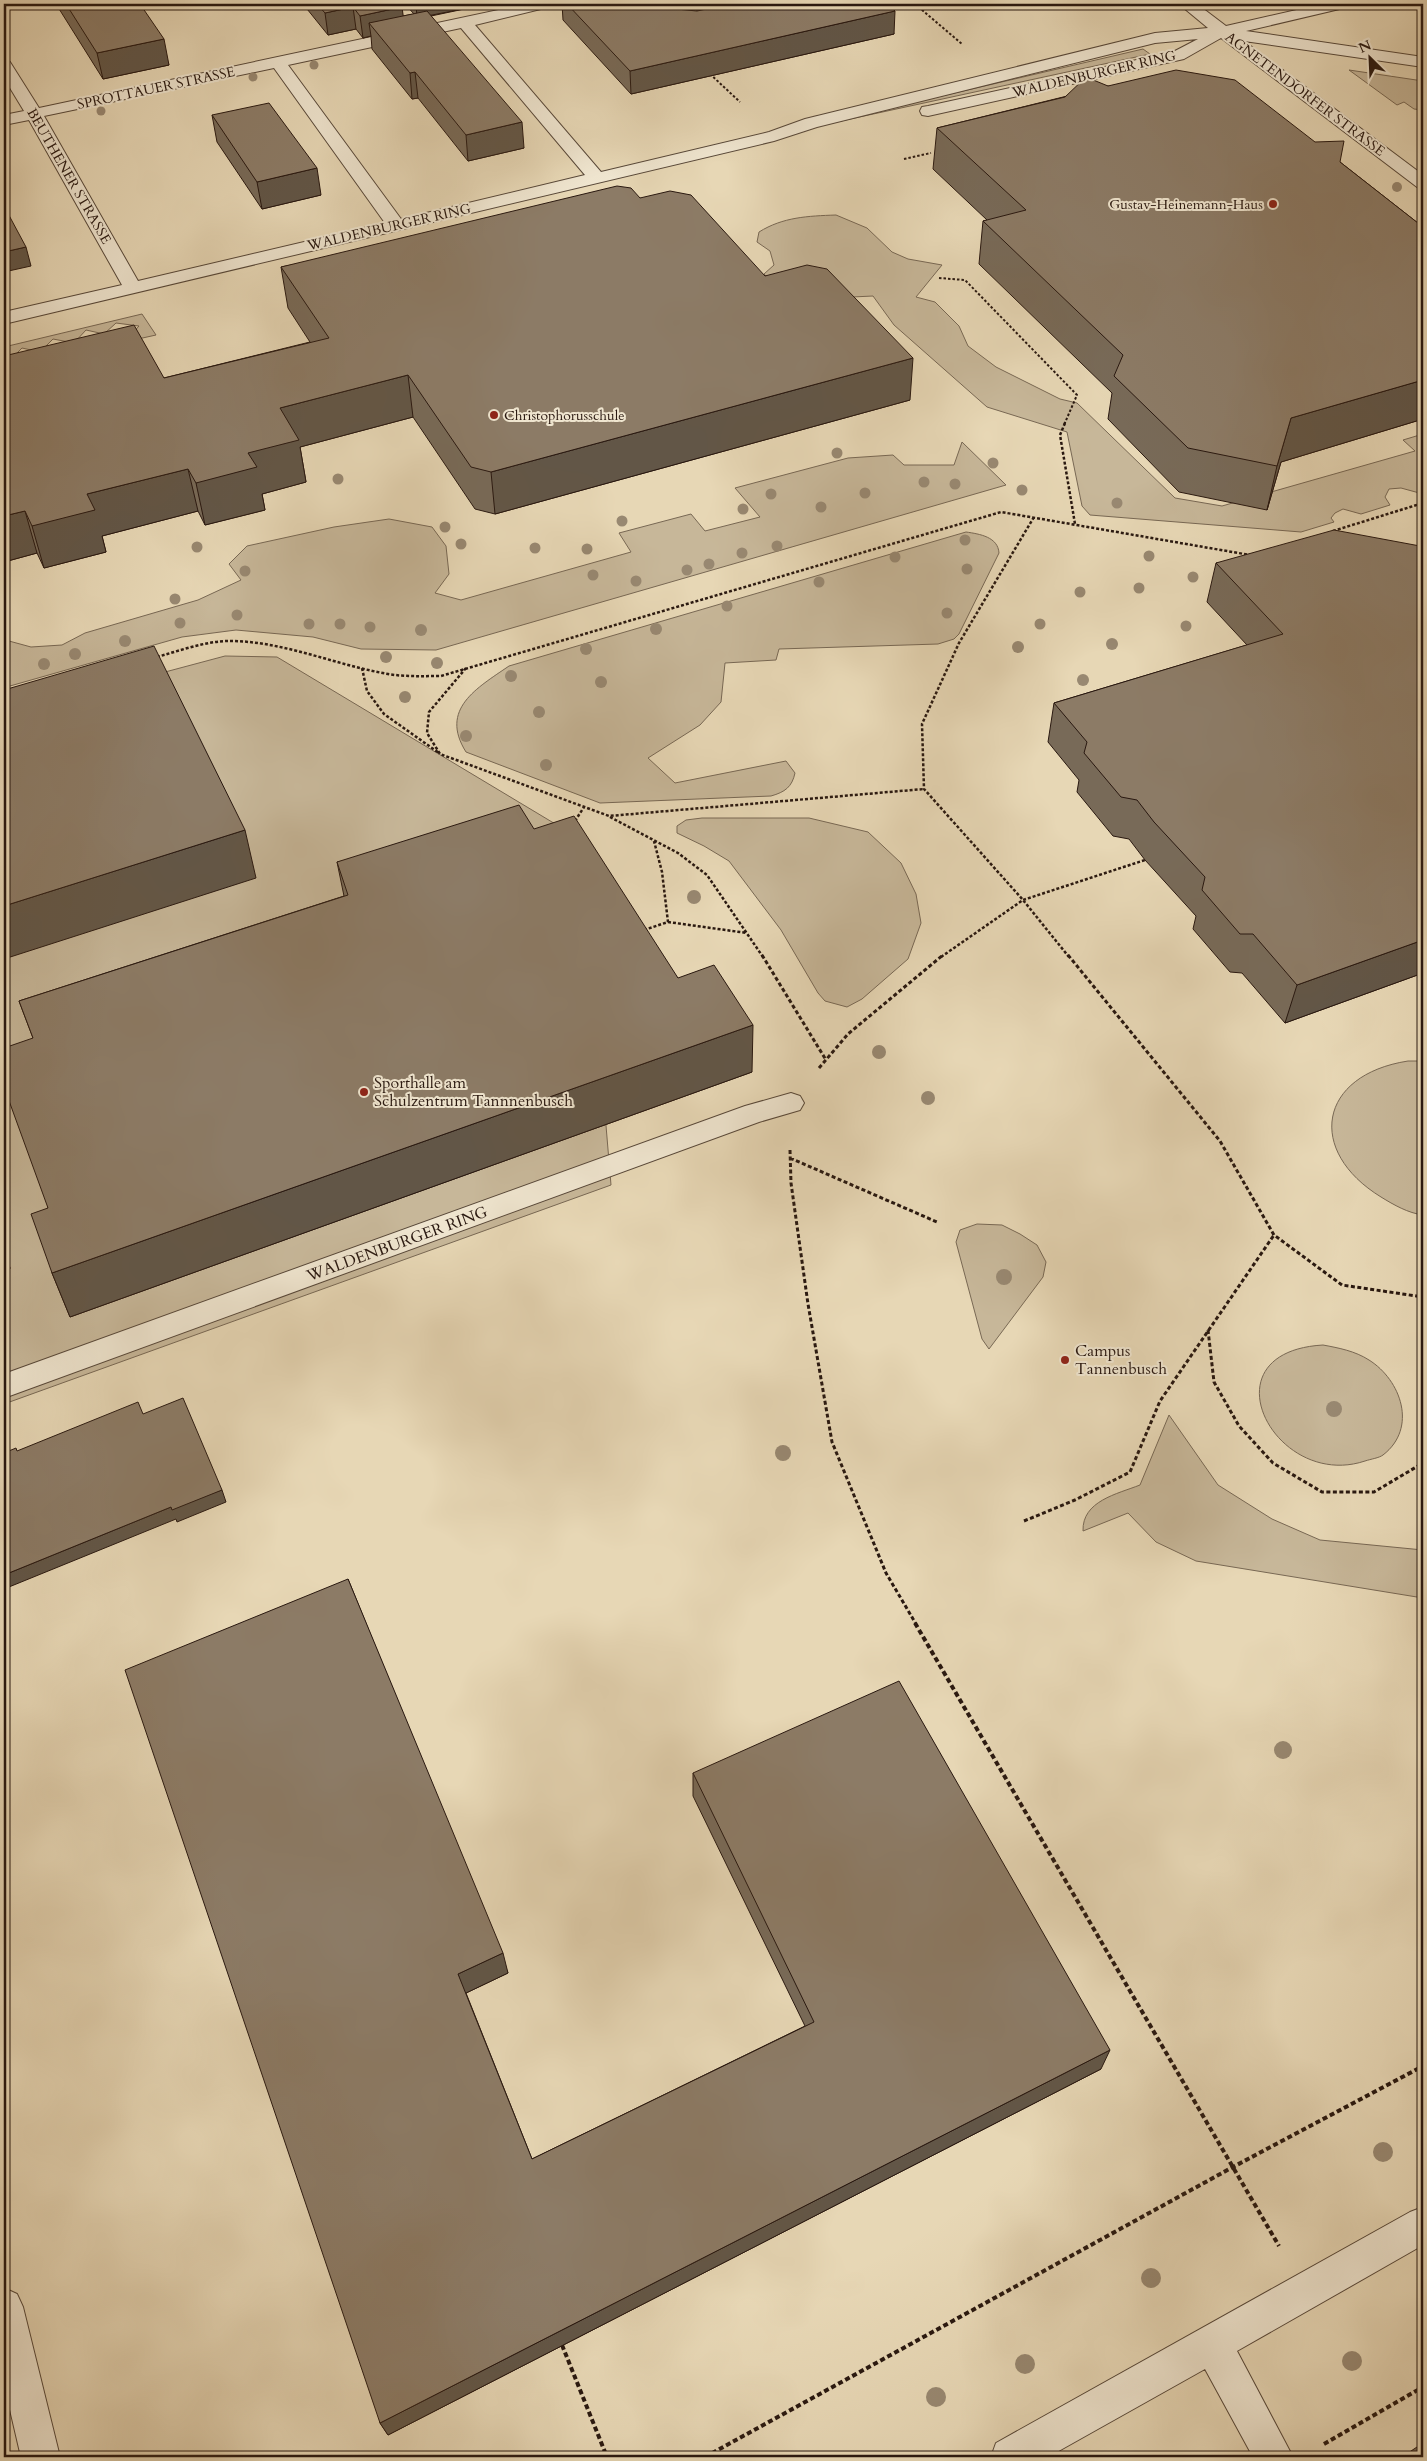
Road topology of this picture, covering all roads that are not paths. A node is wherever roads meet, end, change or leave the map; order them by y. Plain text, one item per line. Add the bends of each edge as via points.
1 (542, 4) edge
2 (1187, 4) edge
3 (1342, 4) edge
4 (407, 18) edge
5 (464, 22) junction
6 (418, 32) junction
7 (1222, 32) junction
8 (278, 62) junction
9 (1423, 62) edge
10 (4, 65) edge
11 (34, 113) junction
12 (4, 120) edge
13 (774, 136) junction
14 (597, 178) junction
15 (1423, 183) edge
16 (396, 226) junction
17 (132, 288) junction
18 (4, 318) edge
19 (791, 1103) road end
20 (4, 1386) edge
21 (1423, 2225) edge
22 (4, 2307) edge
23 (1212, 2344) junction
24 (41, 2457) edge
25 (1010, 2457) edge
26 (1274, 2457) edge

1 - 5 street, SPROTTAUER STRASSE
2 - 7 street, AGNETENDORFER STRASSE
3 - 7 street
4 - 6 street
5 - 6 street, SPROTTAUER STRASSE
5 - 14 street
6 - 8 street, SPROTTAUER STRASSE
7 - 9 street
7 - 13 street, WALDENBURGER RING via 1155,38 999,74 811,122
7 - 13 street, WALDENBURGER RING via 1178,56 867,124
7 - 15 street, AGNETENDORFER STRASSE
8 - 11 street, SPROTTAUER STRASSE
8 - 16 street
10 - 11 street, BEUTHENER STRASSE
11 - 12 street, SPROTTAUER STRASSE
11 - 17 street, BEUTHENER STRASSE
13 - 14 street, WALDENBURGER RING
14 - 16 street, WALDENBURGER RING
16 - 17 street, WALDENBURGER RING
17 - 18 street, WALDENBURGER RING
19 - 20 street, WALDENBURGER RING via 754,1113
21 - 23 street
22 - 24 street
23 - 25 street
23 - 26 street

